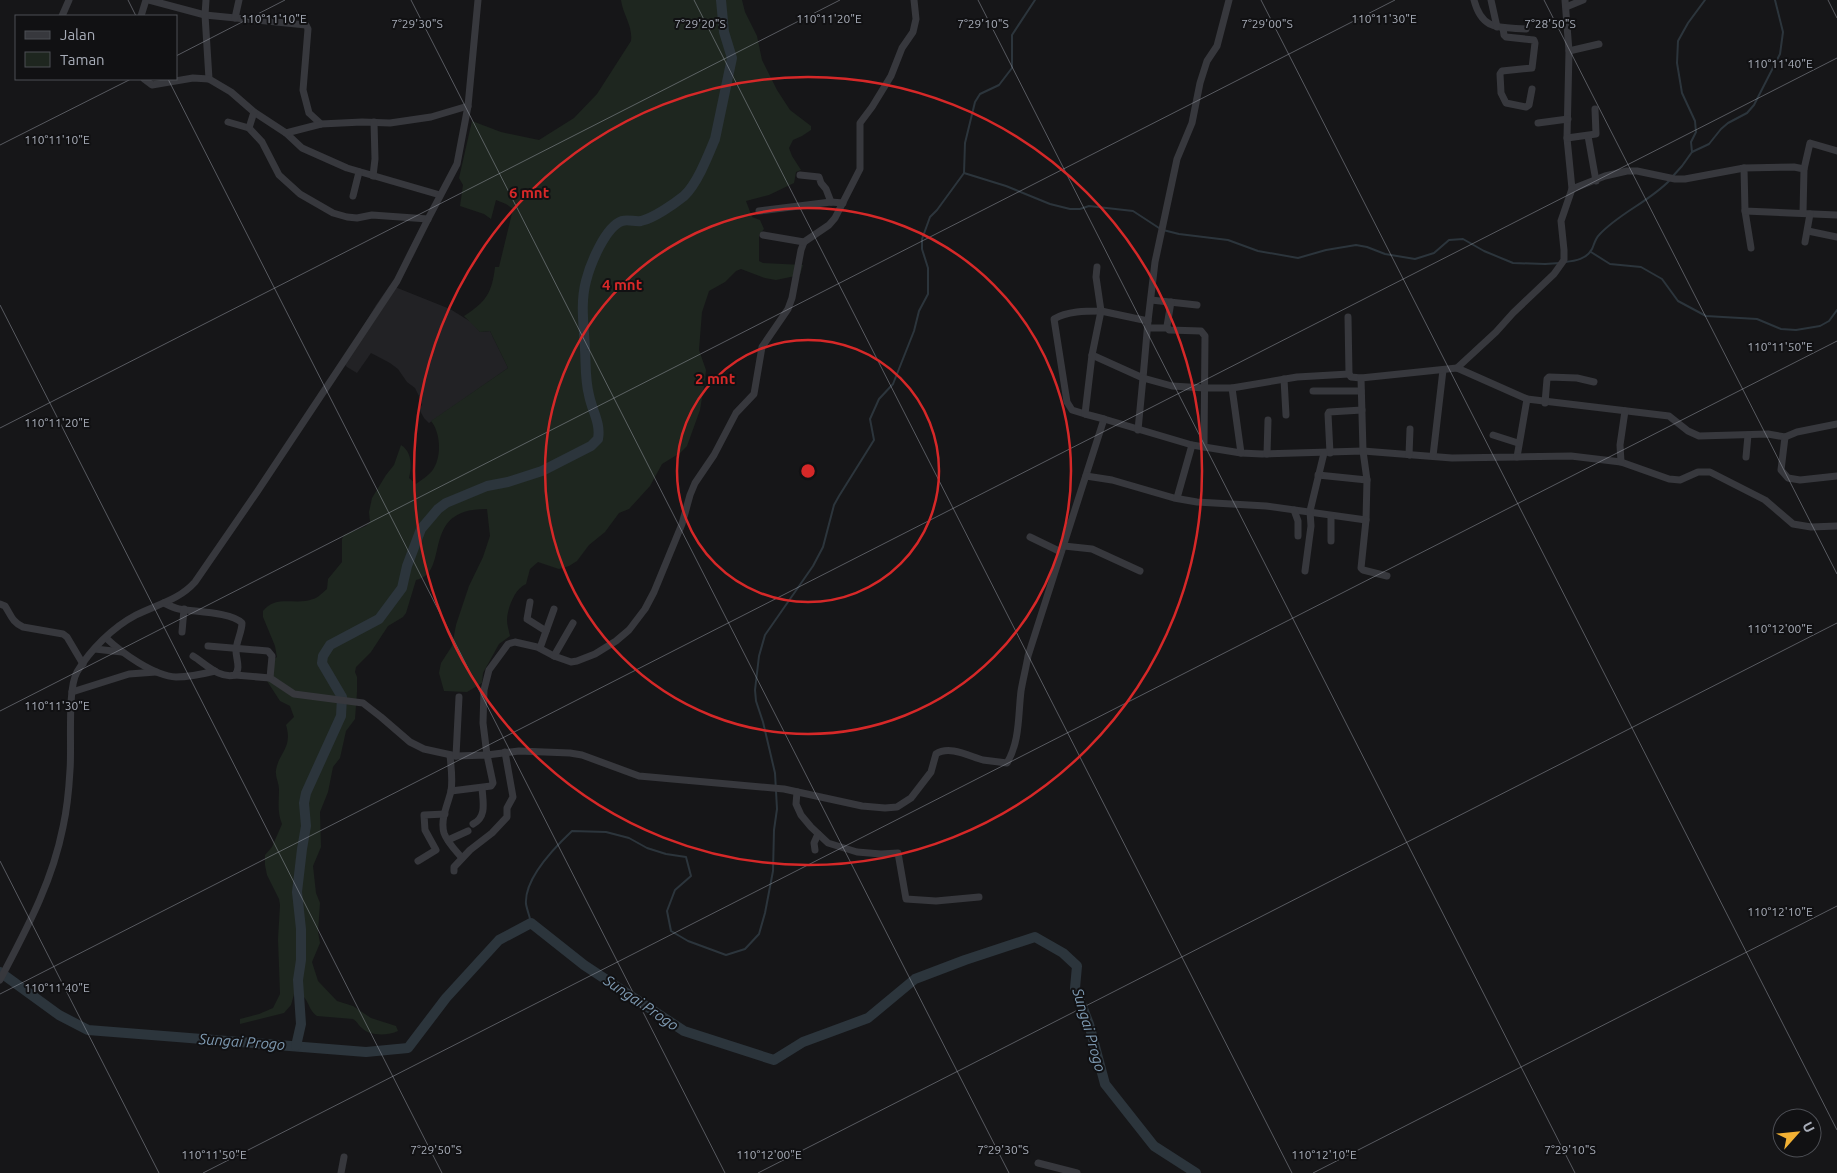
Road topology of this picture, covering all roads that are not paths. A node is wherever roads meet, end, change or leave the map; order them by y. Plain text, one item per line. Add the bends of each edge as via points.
1 (69, 0) edge
2 (148, 0) edge
3 (206, 0) edge
4 (239, 0) edge
5 (478, 0) edge
6 (914, 0) edge
7 (1229, 0) edge
8 (1474, 0) edge
9 (1491, 0) edge
10 (1583, 0) edge
11 (1566, 4) edge
12 (62, 15) edge
13 (141, 15) edge
14 (204, 15) junction
15 (235, 18) junction
16 (1500, 27) junction
17 (1526, 29) dead end
18 (1599, 44) dead end
19 (1569, 51) junction
20 (209, 79) junction
21 (145, 80) edge
22 (1532, 89) dead end
23 (468, 106) junction
24 (1596, 109) dead end
25 (254, 112) junction
26 (1568, 119) junction
27 (228, 122) dead end
28 (374, 122) junction
29 (1538, 123) dead end
30 (321, 124) junction
31 (249, 128) junction
32 (286, 133) junction
33 (1588, 136) junction
34 (1567, 138) junction
35 (1837, 150) edge
36 (1744, 168) junction
37 (1804, 169) junction
38 (359, 172) junction
39 (800, 175) dead end
40 (373, 176) junction
41 (1596, 180) junction
42 (1572, 189) junction
43 (440, 195) junction
44 (353, 196) dead end
45 (831, 202) junction
46 (843, 203) junction
47 (758, 211) dead end
48 (1745, 211) junction
49 (1806, 214) junction
50 (1837, 215) edge
51 (428, 219) junction
52 (1808, 231) junction
53 (763, 235) dead end
54 (1837, 237) edge
55 (804, 242) junction
56 (1805, 242) dead end
57 (1751, 248) dead end
58 (1097, 267) dead end
59 (1151, 300) junction
60 (1171, 302) junction
61 (1197, 305) dead end
62 (1100, 310) junction
63 (1348, 317) dead end
64 (1148, 325) junction
65 (1167, 328) junction
66 (1092, 355) junction
67 (1457, 368) junction
68 (1442, 370) junction
69 (1349, 374) junction
70 (1143, 378) junction
71 (1361, 378) junction
72 (1284, 379) junction
73 (1594, 382) dead end
74 (1205, 388) junction
75 (1232, 388) junction
76 (1361, 390) junction
77 (1313, 391) dead end
78 (1527, 399) junction
79 (1545, 402) junction
80 (1362, 410) junction
81 (1625, 411) junction
82 (1085, 414) junction
83 (1286, 415) dead end
84 (1104, 419) junction
85 (1268, 420) dead end
86 (1837, 424) edge
87 (1410, 429) dead end
88 (1138, 430) junction
89 (1493, 435) dead end
90 (1748, 435) junction
91 (1784, 437) junction
92 (1518, 443) junction
93 (1192, 445) junction
94 (1204, 447) junction
95 (1363, 451) junction
96 (1241, 453) junction
97 (1327, 453) junction
98 (1267, 454) junction
99 (1409, 455) junction
100 (1433, 456) junction
101 (1746, 456) dead end
102 (1517, 457) junction
103 (1620, 462) junction
104 (1318, 475) junction
105 (1086, 476) junction
106 (1837, 476) edge
107 (1367, 480) junction
108 (1177, 498) junction
109 (1294, 510) junction
110 (1310, 512) junction
111 (1331, 516) junction
112 (1366, 520) junction
113 (1837, 526) edge
114 (1298, 536) dead end
115 (1030, 537) dead end
116 (1331, 541) dead end
117 (1063, 549) junction
118 (1140, 571) dead end
119 (1305, 571) dead end
120 (1387, 576) dead end
121 (530, 602) dead end
122 (164, 603) junction
123 (0, 604) edge
124 (184, 609) junction
125 (554, 609) dead end
126 (572, 623) dead end
127 (546, 631) junction
128 (182, 632) dead end
129 (106, 638) junction
130 (208, 646) dead end
131 (540, 648) junction
132 (96, 649) junction
133 (236, 650) junction
134 (124, 652) junction
135 (193, 656) dead end
136 (554, 656) junction
137 (83, 664) junction
138 (157, 672) junction
139 (215, 672) junction
140 (235, 675) junction
141 (270, 678) junction
142 (72, 692) junction
143 (459, 697) dead end
144 (505, 752) junction
145 (453, 755) junction
146 (487, 755) junction
147 (482, 788) junction
148 (451, 790) junction
149 (797, 792) junction
150 (444, 814) junction
151 (472, 824) dead end
152 (468, 831) dead end
153 (818, 834) junction
154 (448, 840) junction
155 (815, 850) dead end
156 (462, 858) junction
157 (418, 861) dead end
158 (454, 872) dead end
159 (979, 897) dead end
160 (0, 980) edge
161 (344, 1157) dead end
162 (1038, 1163) dead end
163 (341, 1173) edge
164 (1077, 1173) edge

1 - 12 street
2 - 13 street
2 - 14 street
3 - 14 street
4 - 15 street
5 - 23 street
6 - 46 street via 916,19 913,32 902,48 891,76 860,123 860,169
7 - 59 street via 1217,46 1200,83 1192,123 1177,159 1155,262
8 - 16 street via 1483,20
9 - 16 street
10 - 11 street
11 - 19 street
14 - 15 street
14 - 20 street
15 - 30 street via 307,27 303,90 309,112
16 - 17 street
16 - 22 street via 1506,37 1534,40 1535,43 1532,68 1502,71 1500,74 1502,98 1506,103 1526,107
18 - 19 street
19 - 26 street
20 - 21 street via 194,78 152,85
20 - 25 street via 231,92
23 - 28 street via 431,117
23 - 43 street via 457,164
24 - 33 street via 1596,133
25 - 31 street
25 - 32 street
26 - 29 street
26 - 34 street
27 - 31 street
28 - 30 street
28 - 40 street
30 - 32 street
31 - 51 street via 262,142 280,175 300,194 333,213 357,218 372,215
32 - 38 street via 302,148
33 - 34 street
33 - 41 street
34 - 42 street
35 - 37 street via 1810,143
36 - 37 street
36 - 41 street via 1686,179 1628,171
36 - 48 street
37 - 49 street
38 - 40 street
38 - 44 street
39 - 45 street via 819,177
40 - 43 street
41 - 42 street
42 - 67 street via 1561,221 1564,260 1554,274
43 - 51 street
45 - 46 street
45 - 47 street
46 - 55 street via 830,225
48 - 49 street
48 - 57 street
49 - 50 street
49 - 52 street
51 - 122 street via 397,281 252,500 186,592
52 - 54 street
52 - 56 street
53 - 55 street
55 - 136 street via 788,309 762,347 754,394 736,413 695,483 682,524 645,609 629,630 594,654 571,662
58 - 62 street
59 - 60 street
59 - 64 street
60 - 61 street
60 - 65 street
62 - 64 street
62 - 66 street
62 - 82 street via 1084,310 1054,319 1067,402 1072,410
63 - 69 street
64 - 65 street
64 - 70 street
65 - 74 street via 1204,334
66 - 70 street
66 - 82 street
67 - 68 street
67 - 78 street
68 - 71 street
68 - 100 street
69 - 71 street
69 - 72 street
70 - 74 street via 1172,386
70 - 88 street
71 - 76 street
72 - 75 street
72 - 83 street
73 - 79 street via 1549,377
74 - 75 street
74 - 94 street
75 - 96 street
76 - 77 street
76 - 80 street
78 - 79 street
78 - 92 street
79 - 81 street
80 - 95 street
80 - 97 street via 1329,412
81 - 90 street via 1669,416 1699,436
81 - 103 street
82 - 84 street
84 - 88 street
84 - 105 street
85 - 98 street
86 - 91 street
87 - 99 street
88 - 93 street
89 - 92 street
90 - 91 street
90 - 101 street
91 - 106 street via 1781,470 1788,478
92 - 102 street
93 - 94 street
93 - 108 street
94 - 96 street
95 - 97 street
95 - 99 street
95 - 107 street
96 - 98 street
97 - 98 street
97 - 104 street
99 - 100 street
100 - 102 street
102 - 103 street via 1571,456
103 - 113 street via 1669,479 1680,480 1698,472 1710,472 1765,500 1793,524 1811,528
104 - 107 street
104 - 110 street
105 - 108 street
105 - 117 street
107 - 112 street
108 - 109 street
109 - 110 street
109 - 114 street
110 - 111 street
110 - 119 street
111 - 112 street
111 - 116 street
112 - 120 street via 1360,568
115 - 117 street
117 - 118 street via 1092,549
117 - 149 street via 1028,656 1021,690 1019,726 1007,763 950,751 938,752 930,772 911,798 897,807 862,806
121 - 127 street via 527,618
122 - 124 street
122 - 129 street via 135,616
123 - 137 street via 5,606 17,624 63,634
124 - 128 street
124 - 133 street via 242,622
125 - 127 street
126 - 136 street
127 - 131 street
129 - 132 street
129 - 134 street
130 - 133 street
131 - 136 street
131 - 146 street via 515,642 508,644 489,670 482,701
132 - 134 street
132 - 137 street
133 - 140 street via 238,670
133 - 141 street via 269,652 272,656
134 - 138 street
135 - 139 street
137 - 142 street via 75,677
138 - 139 street via 177,677
138 - 142 street via 129,674
139 - 140 street via 226,677
140 - 141 street
141 - 145 street via 294,694 363,703 410,742
142 - 160 street via 70,771 64,825 52,872
143 - 145 street
144 - 146 street
144 - 149 street via 570,752 639,776
144 - 156 street via 513,797 507,808 507,817
145 - 146 street
145 - 148 street
146 - 147 street via 493,783
147 - 148 street
147 - 151 street via 483,814
148 - 150 street
149 - 153 street via 796,804 801,815
150 - 154 street via 443,830
150 - 157 street via 424,815 425,830 436,849
152 - 154 street
153 - 155 street
153 - 159 street via 828,843 857,852 898,853 906,899 936,901
154 - 156 street
156 - 158 street
161 - 163 street
162 - 164 street

